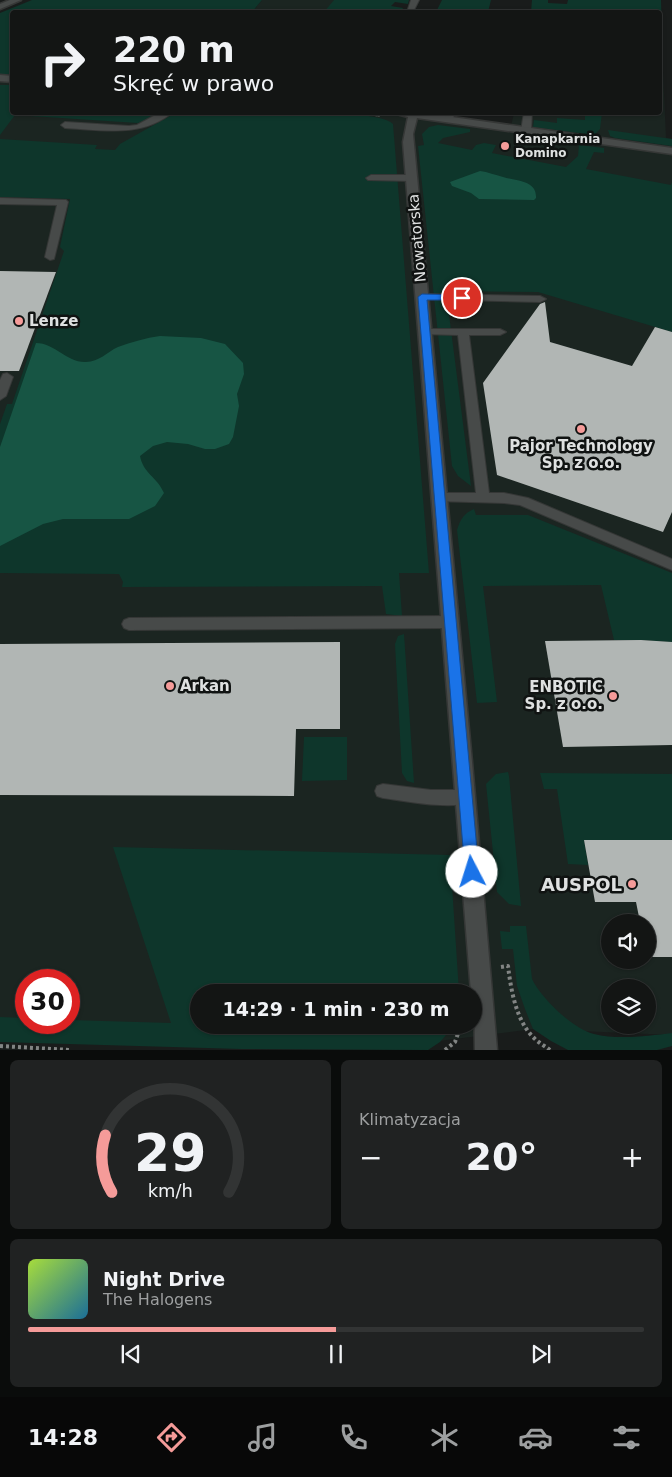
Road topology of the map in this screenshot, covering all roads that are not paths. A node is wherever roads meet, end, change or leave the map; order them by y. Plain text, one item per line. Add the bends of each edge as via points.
1 (16, 0) edge
2 (0, 7) edge
3 (163, 115) edge
4 (413, 115) joint
5 (528, 115) edge
6 (450, 116) edge
7 (65, 125) dead end
8 (526, 131) junction
9 (672, 151) edge
10 (371, 178) dead end
11 (411, 178) junction
12 (0, 201) edge
13 (50, 256) dead end
14 (422, 297) junction
15 (540, 299) dead end
16 (425, 332) junction
17 (463, 332) junction
18 (500, 332) dead end
19 (7, 377) dead end
20 (0, 396) edge
21 (440, 498) junction
22 (483, 498) junction
23 (672, 565) edge
24 (450, 622) junction
25 (128, 624) dead end
26 (382, 790) dead end
27 (466, 797) junction
28 (486, 1050) edge

1 - 2 street
3 - 7 lane via 129,129
4 - 6 street
4 - 11 street, Nowatorska via 408,134
5 - 8 lane
6 - 8 street
8 - 9 street
10 - 11 lane
11 - 14 street, Nowatorska
12 - 13 lane via 63,202
14 - 15 lane
14 - 16 street, Nowatorska
16 - 17 lane
16 - 21 street, Nowatorska
17 - 18 lane
17 - 22 lane
19 - 20 lane
21 - 22 lane
21 - 24 street, Nowatorska
22 - 23 lane via 523,501
24 - 25 lane
24 - 27 street, Nowatorska
26 - 27 lane via 431,797
27 - 28 street, Nowatorska

